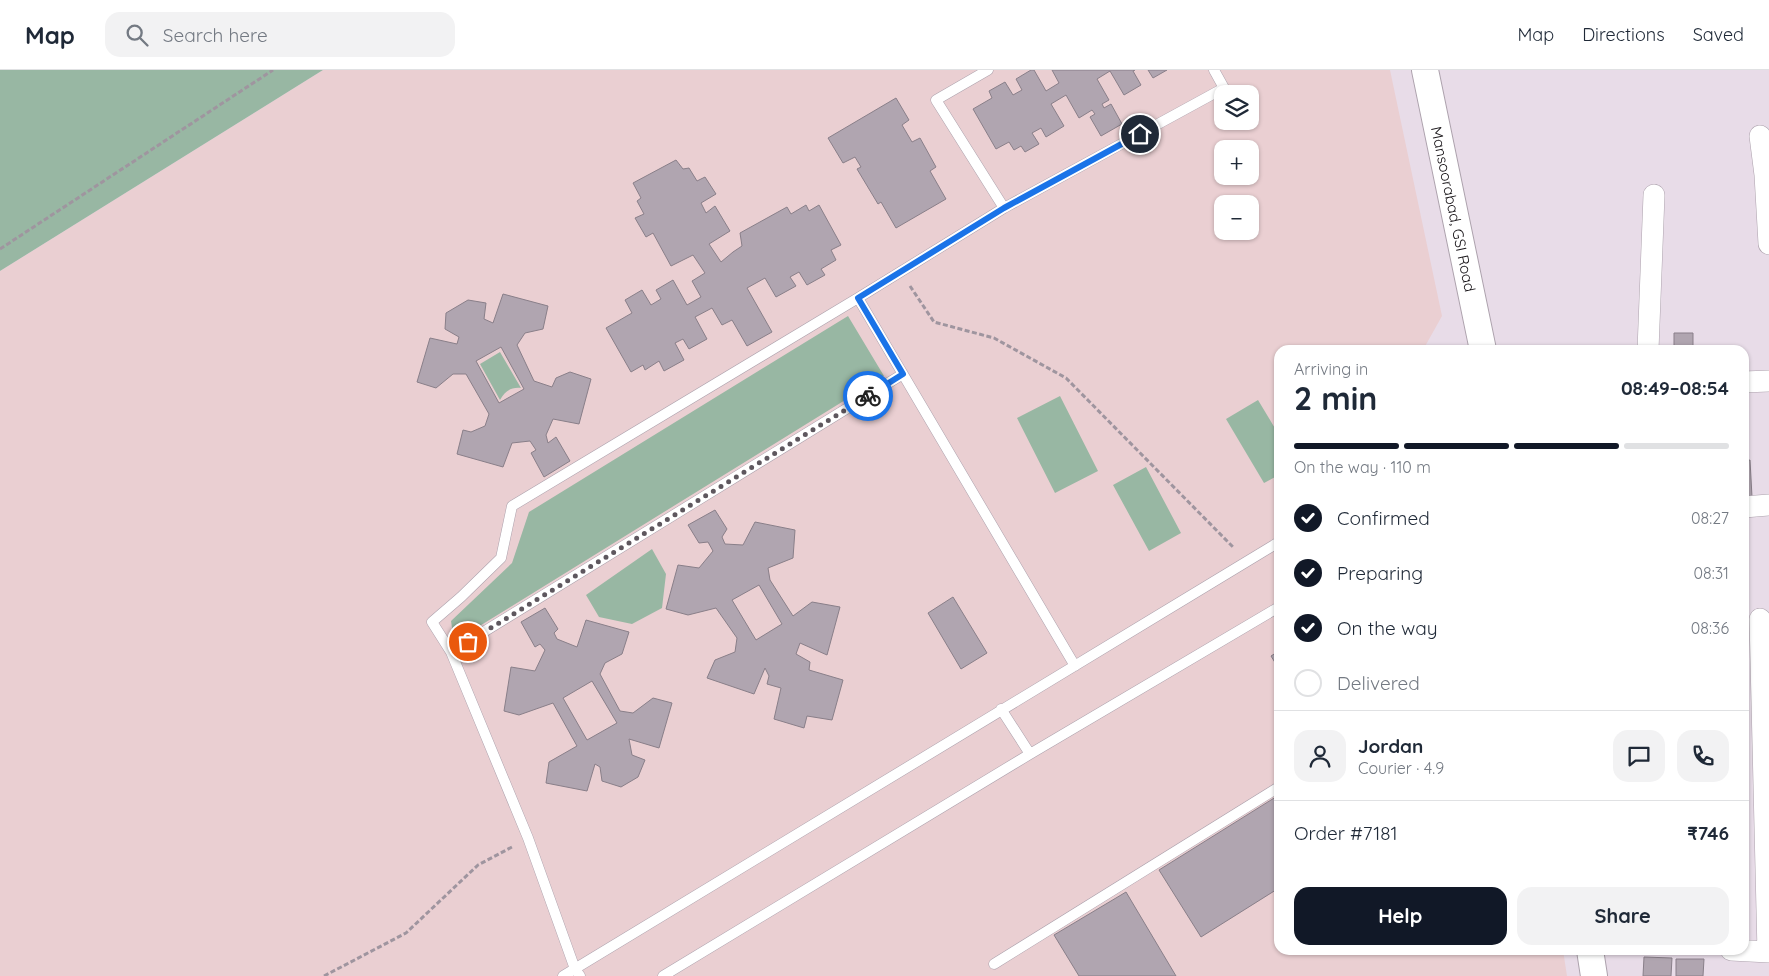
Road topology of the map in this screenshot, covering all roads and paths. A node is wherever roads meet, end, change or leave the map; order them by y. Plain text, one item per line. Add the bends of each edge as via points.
1 (273, 70) edge
2 (988, 70) edge
3 (1214, 70) edge
4 (1426, 70) edge
5 (1760, 136) dead end
6 (1767, 175) edge
7 (1654, 195) dead end
8 (1004, 208) junction
9 (1769, 244) edge
10 (0, 249) edge
11 (900, 272) junction
12 (858, 298) junction
13 (1482, 345) edge
14 (1648, 345) edge
15 (903, 374) junction
16 (1769, 381) edge
17 (1749, 382) edge
18 (1769, 505) edge
19 (1749, 507) edge
20 (1274, 545) edge
21 (1246, 561) junction
22 (1274, 610) edge
23 (1758, 619) edge
24 (452, 652) junction
25 (1075, 666) junction
26 (1001, 709) junction
27 (1030, 754) junction
28 (1274, 790) edge
29 (528, 838) junction
30 (1749, 951) edge
31 (1769, 952) edge
32 (1591, 955) edge
33 (994, 964) dead end
34 (578, 972) edge
35 (324, 976) edge
36 (563, 976) edge
37 (663, 976) edge
38 (1594, 976) edge

1 - 10 path
2 - 8 lane via 936,100
3 - 8 lane via 1224,88
4 - 13 street, Mansoorabad, GSI Road
5 - 6 street
6 - 9 street
7 - 14 street
8 - 11 lane
11 - 12 lane
11 - 21 path via 934,322 994,338 1066,378
12 - 15 lane
12 - 24 lane via 512,506 501,558 432,622
15 - 24 lane
15 - 25 lane
16 - 17 street
18 - 19 street
20 - 21 lane
21 - 25 lane
22 - 27 lane
23 - 31 street
24 - 29 lane
25 - 26 lane
26 - 27 lane
26 - 34 lane
27 - 37 lane
28 - 33 lane
29 - 34 lane
29 - 35 path via 478,865 406,932
30 - 31 street
32 - 38 street
34 - 36 lane

